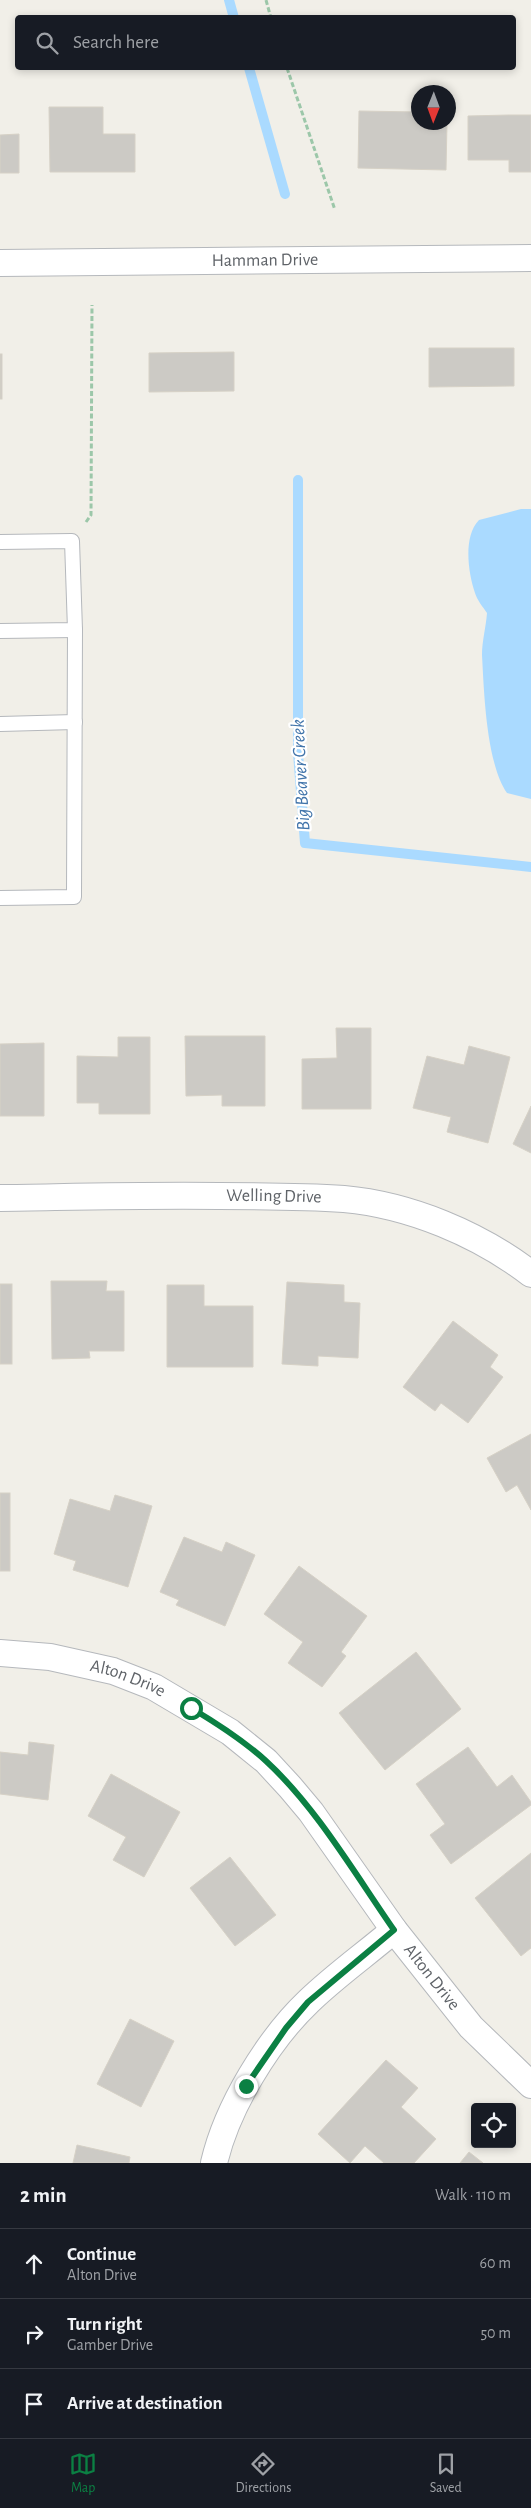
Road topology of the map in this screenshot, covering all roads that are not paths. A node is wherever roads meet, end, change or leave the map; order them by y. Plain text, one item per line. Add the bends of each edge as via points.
1 (531, 258) edge
2 (0, 263) edge
3 (0, 542) edge
4 (0, 630) edge
5 (75, 630) junction
6 (75, 722) junction
7 (0, 724) edge
8 (0, 898) edge
9 (0, 1198) edge
10 (531, 1274) edge
11 (0, 1653) edge
12 (394, 1930) junction
13 (531, 2085) edge
14 (214, 2163) edge

1 - 2 street, Hamman Drive
3 - 5 lane via 72,541
4 - 5 lane
5 - 6 lane
6 - 7 lane
6 - 8 lane via 74,897
9 - 10 street, Welling Drive via 181,1196 346,1199 408,1212 450,1227 491,1247
11 - 12 street, Alton Drive via 59,1659 113,1671 154,1688 230,1732 266,1761 311,1812
12 - 13 street, Alton Drive via 471,2027
12 - 14 street via 308,2002 286,2028 246,2086 226,2127

